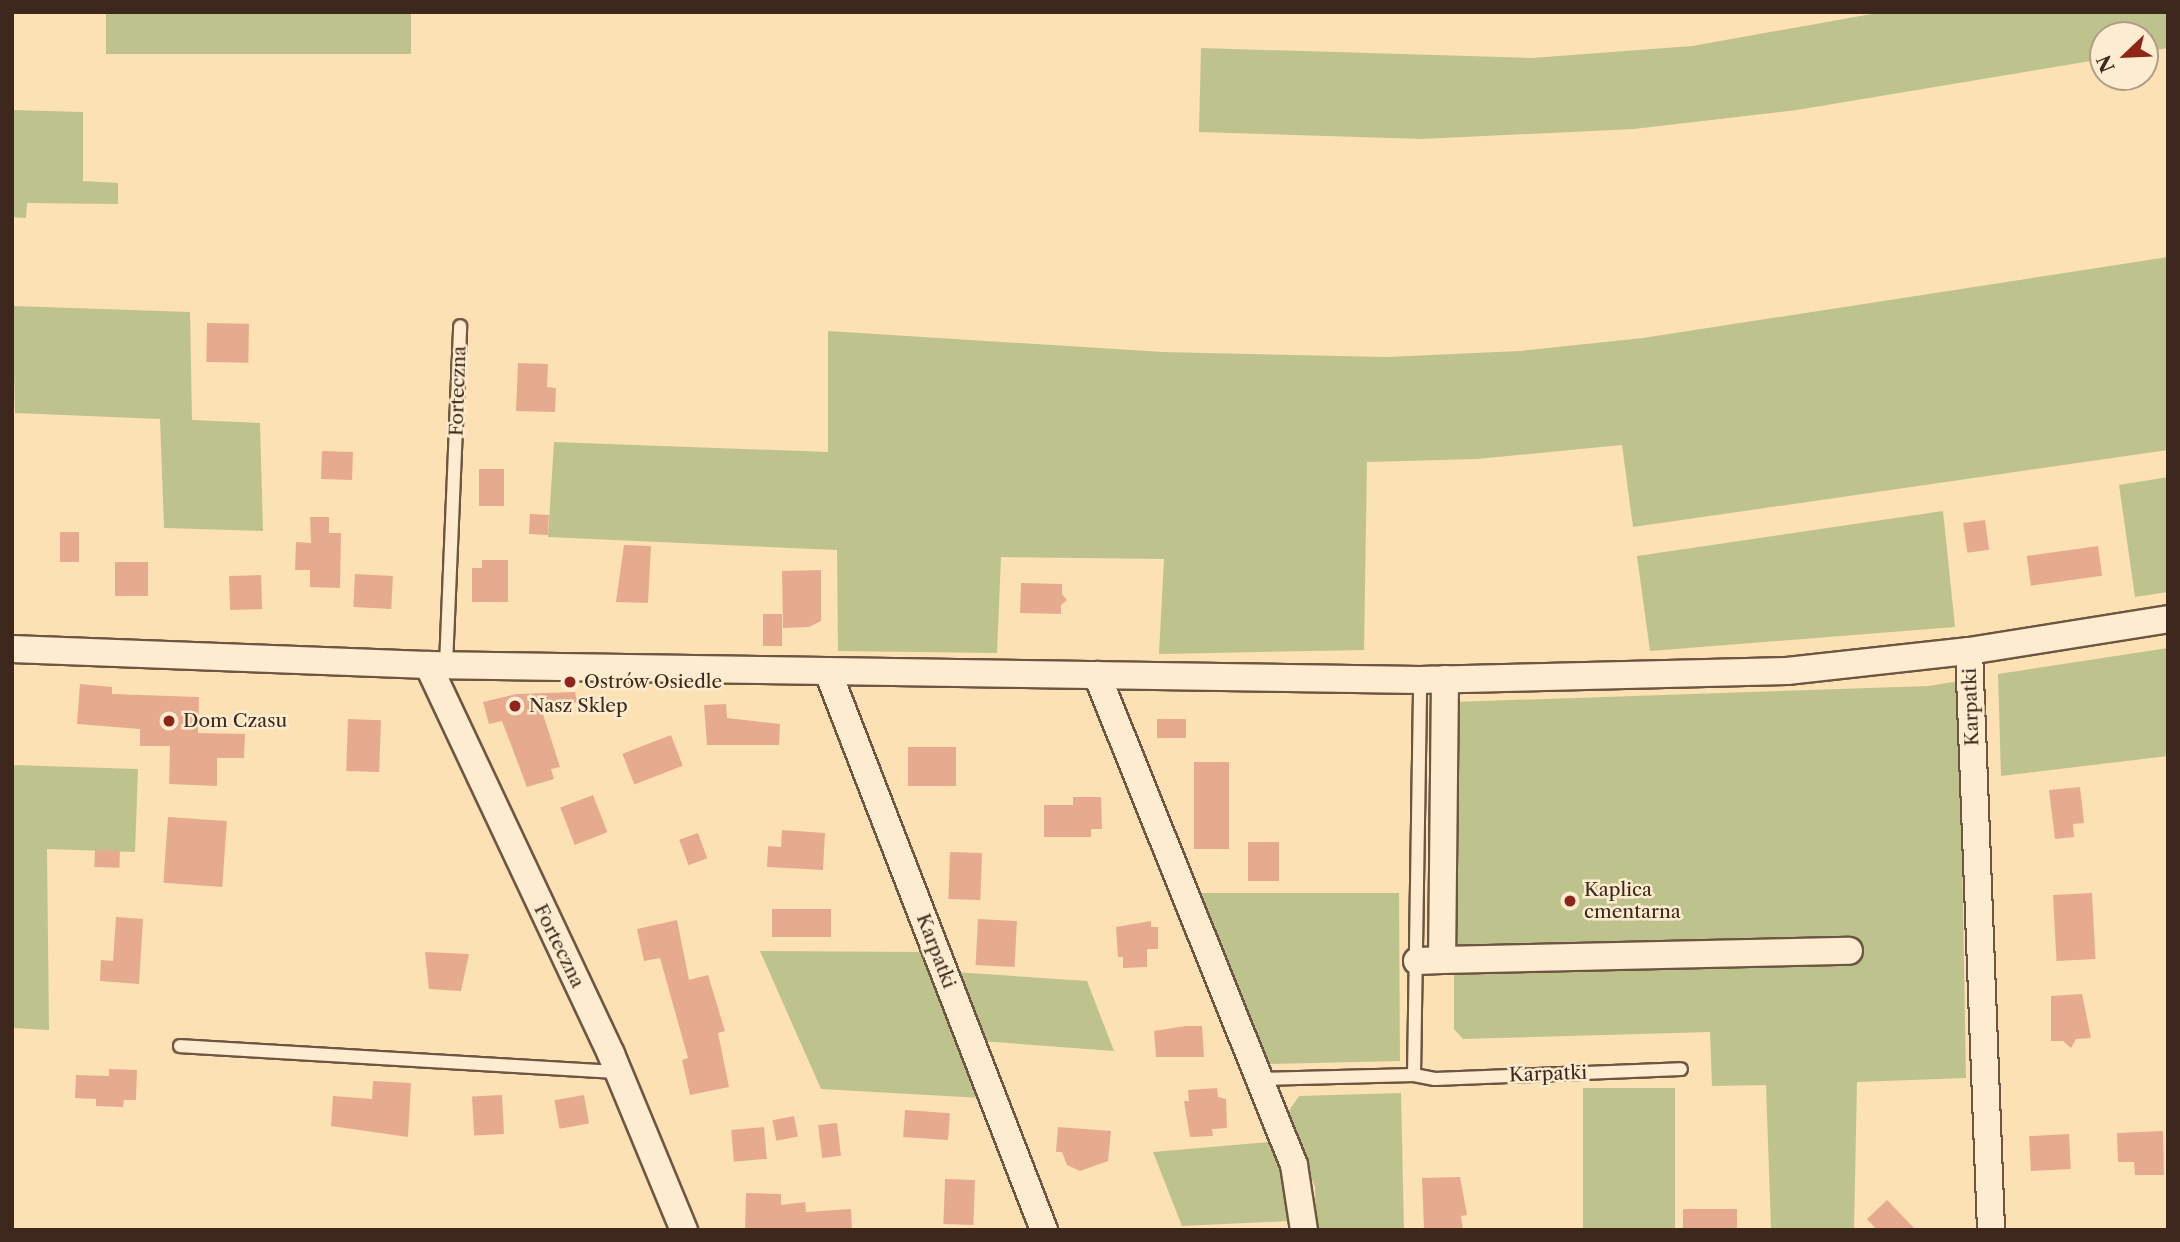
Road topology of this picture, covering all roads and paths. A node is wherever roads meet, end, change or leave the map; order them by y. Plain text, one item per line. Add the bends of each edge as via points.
1 (460, 326) dead end
2 (2168, 619) edge
3 (12, 649) edge
4 (1969, 651) junction
5 (437, 665) junction
6 (828, 672) junction
7 (1097, 675) junction
8 (1432, 679) junction
9 (1849, 951) dead end
10 (1429, 960) junction
11 (180, 1046) dead end
12 (1681, 1069) dead end
13 (619, 1072) junction
14 (1414, 1075) junction
15 (1260, 1079) junction
16 (684, 1230) edge
17 (1044, 1230) edge
18 (1304, 1230) edge
19 (1991, 1230) edge

1 - 5 lane, Forteczna
2 - 4 street
3 - 5 street, Karpatki
4 - 8 street, Karpatki via 1787,671
4 - 19 street, Karpatki
5 - 6 street, Karpatki
5 - 13 street, Forteczna
6 - 7 street, Karpatki
6 - 17 street, Karpatki
7 - 8 street, Karpatki
7 - 15 street
8 - 10 street
9 - 10 street
10 - 14 lane
11 - 13 lane
12 - 14 lane, Karpatki via 1435,1079
13 - 16 street, Forteczna
14 - 15 lane, Karpatki
15 - 18 street via 1294,1165

